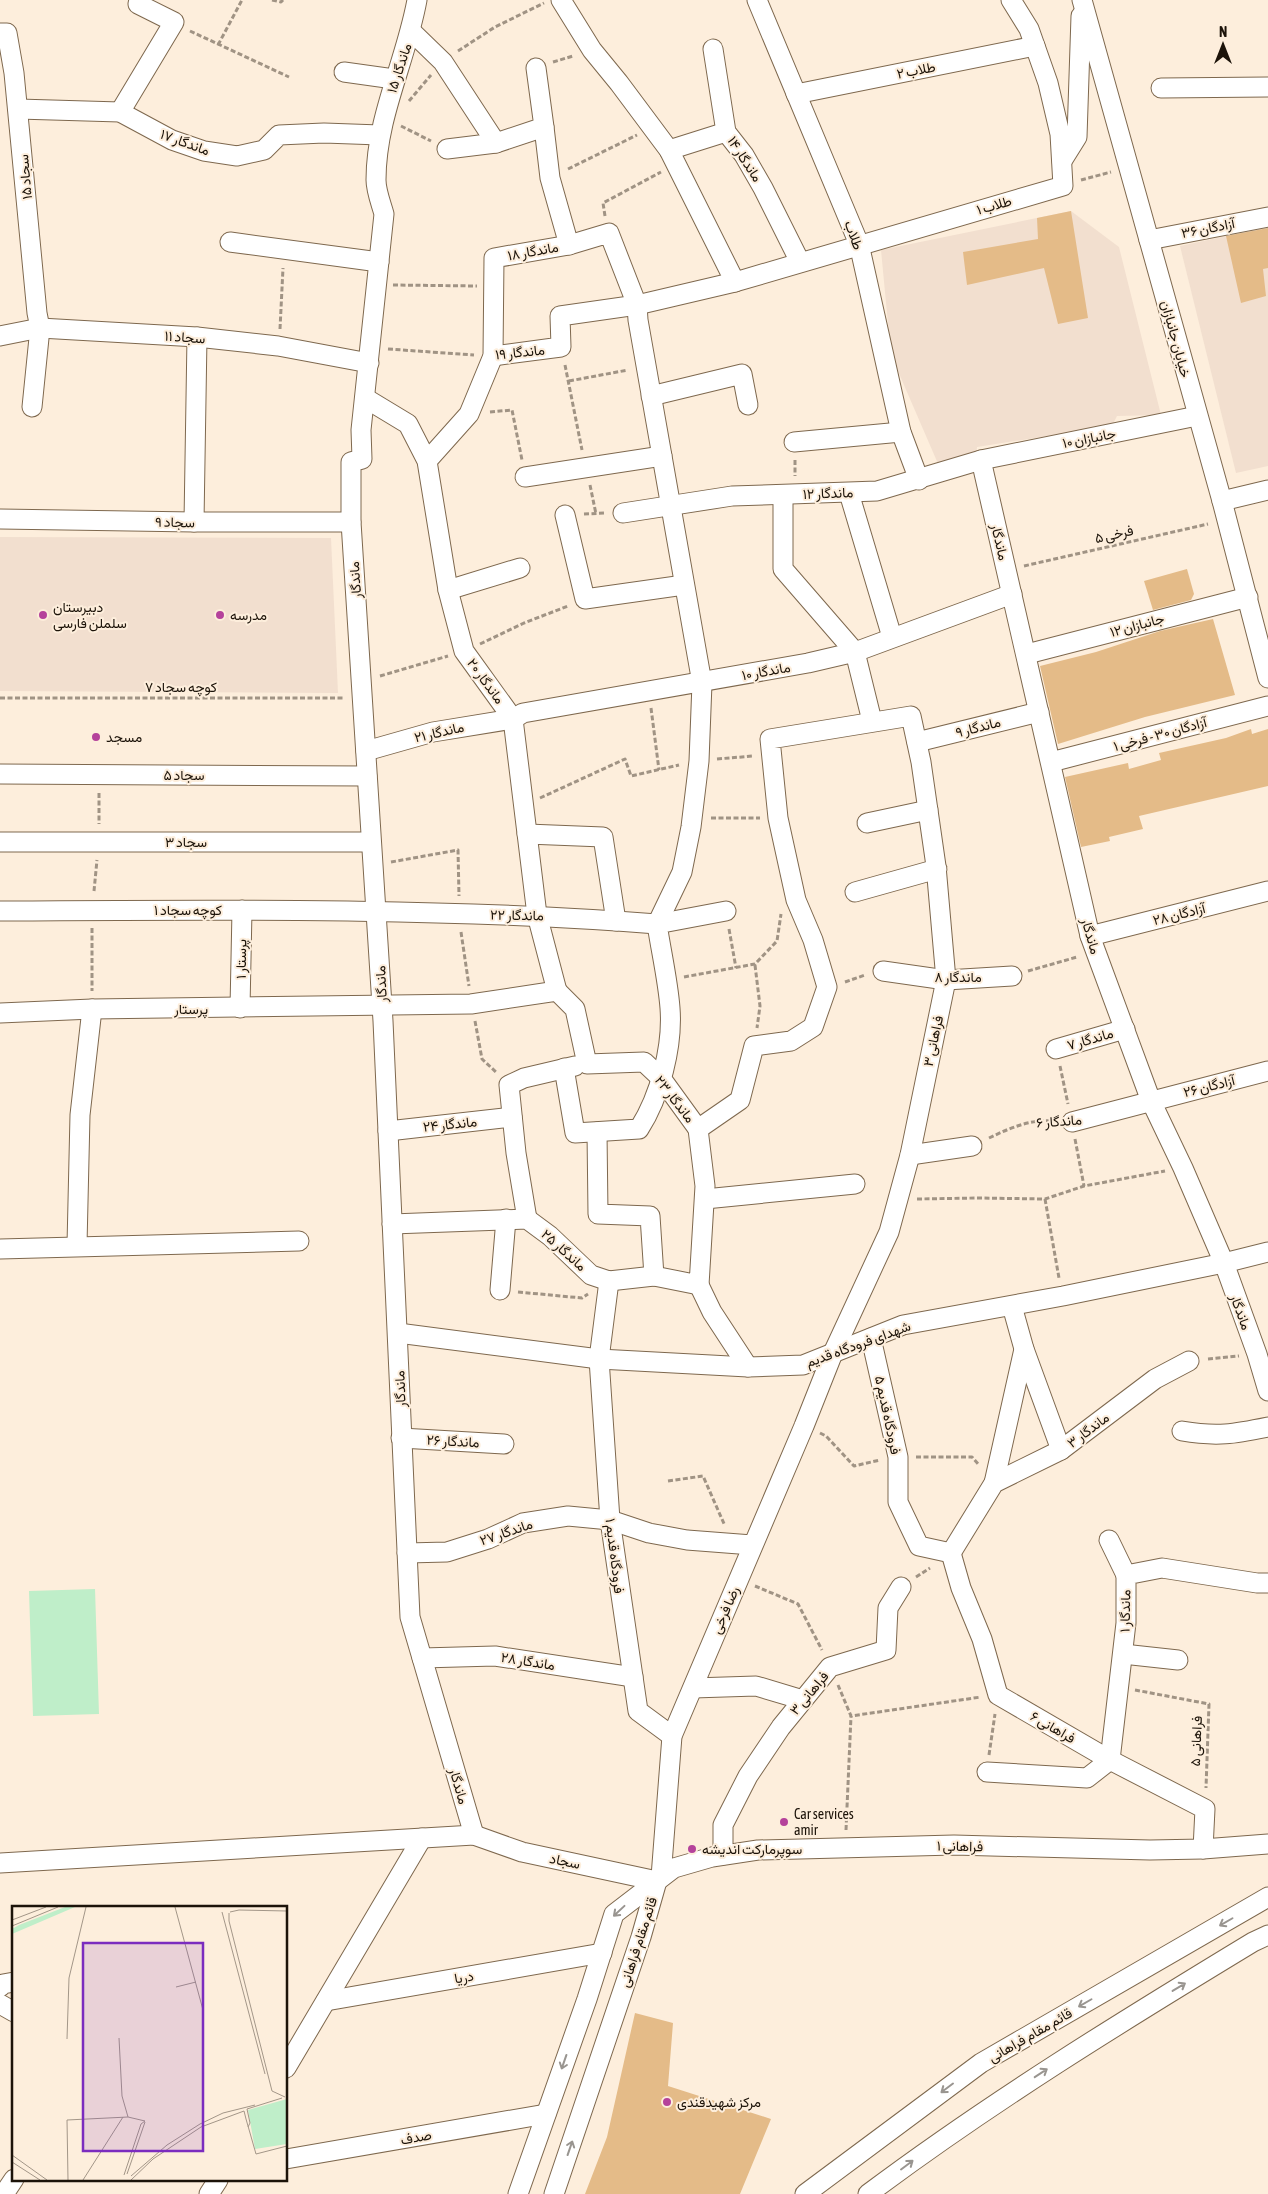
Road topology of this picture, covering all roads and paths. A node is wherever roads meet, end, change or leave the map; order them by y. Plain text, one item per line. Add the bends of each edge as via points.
1 (139, 0) edge
2 (242, 0) edge
3 (272, 0) edge
4 (283, 0) edge
5 (417, 0) edge
6 (561, 0) edge
7 (757, 0) edge
8 (1011, 0) edge
9 (1082, 0) edge
10 (174, 22) junction
11 (412, 31) junction
12 (0, 33) edge
13 (218, 45) junction
14 (1035, 46) junction
15 (713, 49) dead end
16 (592, 50) junction
17 (536, 68) joint
18 (344, 72) dead end
19 (289, 77) dead end
20 (394, 79) junction
21 (1268, 86) edge
22 (1161, 88) dead end
23 (796, 94) junction
24 (18, 109) junction
25 (120, 112) junction
26 (400, 125) dead end
27 (544, 127) junction
28 (652, 127) junction
29 (726, 132) junction
30 (380, 136) junction
31 (496, 143) junction
32 (447, 149) joint
33 (672, 157) junction
34 (1062, 161) junction
35 (1129, 167) junction
36 (550, 178) junction
37 (1063, 186) junction
38 (1268, 217) edge
39 (609, 233) junction
40 (1149, 240) junction
41 (230, 242) dead end
42 (859, 244) junction
43 (569, 245) junction
44 (284, 250) junction
45 (379, 262) junction
46 (800, 262) junction
47 (735, 282) junction
48 (376, 285) junction
49 (493, 286) junction
50 (637, 304) junction
51 (40, 328) junction
52 (0, 336) edge
53 (197, 337) junction
54 (278, 346) junction
55 (561, 347) junction
56 (370, 356) junction
57 (493, 356) junction
58 (646, 366) junction
59 (569, 381) junction
60 (651, 396) junction
61 (364, 398) junction
62 (748, 405) dead end
63 (32, 407) dead end
64 (469, 414) junction
65 (1197, 416) junction
66 (901, 432) junction
67 (794, 442) joint
68 (662, 456) junction
69 (981, 460) junction
70 (427, 461) junction
71 (586, 468) junction
72 (526, 478) joint
73 (918, 480) junction
74 (1268, 490) edge
75 (849, 493) junction
76 (789, 495) junction
77 (1222, 501) junction
78 (672, 506) junction
79 (623, 513) joint
80 (596, 514) junction
81 (565, 515) joint
82 (0, 519) edge
83 (1226, 520) junction
84 (194, 522) junction
85 (351, 522) junction
86 (520, 568) dead end
87 (1007, 570) junction
88 (684, 585) junction
89 (448, 590) junction
90 (1012, 594) junction
91 (1248, 597) junction
92 (585, 599) junction
93 (892, 637) junction
94 (464, 651) junction
95 (856, 652) junction
96 (1027, 654) junction
97 (1268, 678) edge
98 (702, 683) junction
99 (362, 690) junction
100 (649, 691) junction
101 (0, 698) edge
102 (1268, 706) edge
103 (1039, 712) junction
104 (513, 719) junction
105 (872, 721) junction
106 (917, 742) junction
107 (366, 751) junction
108 (771, 754) junction
109 (698, 761) junction
110 (1051, 762) junction
111 (659, 770) junction
112 (0, 774) edge
113 (367, 776) junction
114 (524, 806) junction
115 (928, 810) junction
116 (692, 818) junction
117 (778, 818) junction
118 (867, 823) dead end
119 (527, 834) junction
120 (0, 842) edge
121 (372, 842) junction
122 (373, 865) junction
123 (937, 869) junction
124 (855, 892) dead end
125 (1268, 892) edge
126 (796, 900) junction
127 (242, 910) junction
128 (0, 911) edge
129 (726, 911) joint
130 (377, 912) junction
131 (459, 914) junction
132 (537, 915) junction
133 (616, 921) junction
134 (657, 924) junction
135 (1092, 944) junction
136 (755, 964) junction
137 (736, 968) junction
138 (883, 971) joint
139 (1012, 976) joint
140 (665, 980) junction
141 (946, 980) junction
142 (557, 991) junction
143 (824, 995) junction
144 (471, 1004) junction
145 (382, 1005) junction
146 (240, 1008) junction
147 (92, 1010) junction
148 (0, 1013) edge
149 (1125, 1029) junction
150 (754, 1046) junction
151 (1056, 1049) dead end
152 (587, 1064) junction
153 (564, 1068) junction
154 (1268, 1071) edge
155 (661, 1078) junction
156 (509, 1086) junction
157 (1151, 1101) junction
158 (512, 1117) junction
159 (1072, 1122) joint
160 (698, 1129) junction
161 (388, 1130) junction
162 (598, 1132) junction
163 (972, 1146) joint
164 (910, 1155) junction
165 (1183, 1168) junction
166 (855, 1184) dead end
167 (705, 1199) junction
168 (898, 1200) junction
169 (1045, 1200) junction
170 (506, 1219) junction
171 (527, 1219) junction
172 (392, 1224) junction
173 (299, 1241) dead end
174 (77, 1245) junction
175 (0, 1249) edge
176 (1268, 1252) edge
177 (1224, 1263) junction
178 (654, 1276) junction
179 (609, 1281) junction
180 (699, 1286) junction
181 (500, 1290) joint
182 (1062, 1296) junction
183 (1012, 1306) junction
184 (398, 1333) junction
185 (871, 1338) junction
186 (1024, 1348) junction
187 (833, 1353) junction
188 (1257, 1354) junction
189 (600, 1358) junction
190 (1189, 1361) joint
191 (748, 1367) junction
192 (1268, 1391) edge
193 (804, 1426) junction
194 (1268, 1427) edge
195 (1182, 1431) dead end
196 (401, 1438) junction
197 (504, 1444) dead end
198 (1061, 1450) junction
199 (898, 1457) junction
200 (668, 1481) dead end
201 (994, 1482) junction
202 (610, 1520) junction
203 (1109, 1540) dead end
204 (733, 1544) junction
205 (752, 1545) junction
206 (407, 1553) junction
207 (950, 1553) junction
208 (1126, 1575) junction
209 (738, 1579) junction
210 (1268, 1583) edge
211 (901, 1588) joint
212 (1123, 1654) junction
213 (422, 1658) junction
214 (1178, 1660) dead end
215 (830, 1667) junction
216 (633, 1677) junction
217 (692, 1688) junction
218 (1120, 1688) junction
219 (998, 1695) junction
220 (803, 1700) junction
221 (852, 1716) junction
222 (672, 1736) junction
223 (1110, 1760) junction
224 (987, 1772) joint
225 (1205, 1809) junction
226 (474, 1835) junction
227 (422, 1838) junction
228 (1268, 1844) edge
229 (845, 1847) junction
230 (1203, 1849) junction
231 (723, 1855) junction
232 (0, 1863) edge
233 (659, 1879) junction
234 (1268, 1897) edge
235 (1268, 1935) edge
236 (602, 1953) junction
237 (12, 1982) edge
238 (0, 1987) edge
239 (326, 2001) junction
240 (0, 2004) edge
241 (12, 2011) edge
242 (288, 2065) edge
243 (546, 2114) junction
244 (288, 2159) edge
245 (217, 2182) edge
246 (209, 2194) edge
247 (518, 2194) edge
248 (554, 2194) edge
249 (805, 2194) edge
250 (868, 2194) edge

1 - 10 street via 138,4
2 - 13 path
3 - 4 path
5 - 11 street, ماندگار ۱۵
6 - 16 street
7 - 23 street, طلاب
8 - 14 street
9 - 34 street via 1077,137
9 - 35 street, خیابان جانبازان
10 - 13 path
10 - 25 street
11 - 20 street, ماندگار ۱۵
11 - 31 street via 443,62
12 - 24 street, سجاد ۱۵ via 7,33
13 - 19 path
14 - 23 street, طلاب ۲
14 - 34 street via 1060,134
15 - 29 street, ماندگار ۱۴
16 - 17 path
16 - 28 street
17 - 27 street
18 - 20 street
20 - 30 street, ماندگار ۱۵
21 - 22 street
23 - 42 street, طلاب
24 - 25 street, ماندگار ۱۷
24 - 51 street, سجاد ۱۵
25 - 30 street, ماندگار ۱۷ via 172,140 204,151 237,156 264,150 279,134
26 - 32 path
27 - 31 street
27 - 36 street
28 - 33 street
28 - 36 path
29 - 33 street
29 - 46 street, ماندگار ۱۴ via 763,188
30 - 45 street, ماندگار via 376,182 384,214
31 - 32 street
33 - 39 path via 603,203
33 - 47 street
34 - 37 street
35 - 37 path
35 - 40 street, خیابان جانبازان
36 - 43 street
37 - 42 street, طلاب ۱
38 - 40 street, آزادگان ۳۶
39 - 43 street, ماندگار ۱۸
39 - 50 street
40 - 65 street, خیابان جانبازان
41 - 44 street
42 - 46 street, طلاب ۱
42 - 66 street, طلاب
43 - 49 street, ماندگار ۱۸ via 494,258
44 - 45 street
44 - 54 path
45 - 48 street, ماندگار
46 - 47 street, طلاب ۱
47 - 50 street, طلاب ۱
48 - 49 path
48 - 56 street, ماندگار
49 - 57 street
50 - 55 street, ماندگار ۱۹ via 560,316
50 - 58 street
51 - 52 street, سجاد ۱۱
51 - 53 street, سجاد ۱۱
51 - 63 street, سجاد ۱۵
53 - 54 street, سجاد ۱۱
53 - 84 street
54 - 56 street, سجاد ۱۱
55 - 57 street, ماندگار ۱۹
55 - 59 path
56 - 57 path, ماندگار ۱۹
56 - 61 street, ماندگار
57 - 64 street
58 - 59 path
58 - 60 street
59 - 71 path
60 - 62 street via 742,374
60 - 68 street
61 - 70 street, ماندگار ۲۰ via 408,424
61 - 85 street, ماندگار via 362,460 351,462
64 - 70 street
64 - 72 path via 512,410
65 - 69 street, جانبازان ۱۰
65 - 77 street, خیابان جانبازان
66 - 67 street
66 - 73 street, طلاب
67 - 76 path
68 - 71 street
68 - 78 street
69 - 73 street, ماندگار ۱۲
69 - 87 street, ماندگار
70 - 89 street, ماندگار ۲۰
71 - 72 street
71 - 80 path
73 - 75 street, ماندگار ۱۲ via 876,491
74 - 77 street
75 - 76 street, ماندگار ۱۲
75 - 93 street
76 - 78 street, ماندگار ۱۲ via 732,496
76 - 95 street via 783,569
77 - 83 street, خیابان جانبازان
78 - 79 street, ماندگار ۱۲
78 - 88 street
79 - 80 path
80 - 81 path
81 - 92 street
82 - 84 street, سجاد ۹
83 - 87 path, فرخی ۵
83 - 91 street, خیابان جانبازان
84 - 85 street, سجاد ۹
85 - 99 street, ماندگار
86 - 89 street
87 - 90 street, ماندگار
88 - 92 street
88 - 98 street
89 - 94 street, ماندگار ۲۰
90 - 93 street, ماندگار ۱۰
90 - 96 street, ماندگار
91 - 96 street, جانبازان ۱۲
91 - 97 street, خیابان جانبازان
92 - 94 path, کوچه سجاد ۷
93 - 95 street, ماندگار ۱۰
94 - 99 path, کوچه سجاد ۷
94 - 104 street, ماندگار ۲۰
95 - 98 street, ماندگار ۱۰
95 - 105 street
96 - 103 street, ماندگار
98 - 100 street, ماندگار ۱۰
98 - 109 street
99 - 101 path, کوچه سجاد ۷
99 - 107 street, ماندگار
100 - 104 street, ماندگار ۱۰ via 523,713
100 - 111 path
102 - 110 street, آزادگان ۳۰ - فرخی ۱
103 - 106 street, ماندگار ۹
103 - 110 street, ماندگار
104 - 107 street, ماندگار ۲۱ via 433,732
104 - 114 street, ماندگار ۲۰
105 - 106 street, فراهانی ۳ via 911,716
105 - 108 street via 770,739
106 - 115 street, فراهانی ۳
107 - 113 street, ماندگار
108 - 109 path
108 - 117 street
109 - 111 path
109 - 116 street
110 - 135 street, ماندگار
111 - 114 path via 631,776 625,759
112 - 113 street, سجاد ۵
113 - 121 street, ماندگار
114 - 119 street, ماندگار ۲۰
115 - 118 street
115 - 123 street, فراهانی ۳
116 - 117 path
116 - 134 street via 682,872
117 - 126 street
119 - 132 street, ماندگار ۲۰
119 - 133 street via 603,836
120 - 121 street, سجاد ۳
121 - 122 street, ماندگار
122 - 130 street, ماندگار
122 - 131 path via 458,850
123 - 124 street
123 - 141 street, فراهانی ۳
125 - 135 street, آزادگان ۲۸
126 - 136 path via 781,914 777,941
126 - 143 street via 813,940 827,987
127 - 128 street, کوچه سجاد ۱
127 - 130 street, کوچه سجاد ۱
127 - 146 street, پرستار ۱
129 - 134 street, ماندگار ۲۲
129 - 137 path
130 - 131 street, ماندگار ۲۲
130 - 145 street, ماندگار
131 - 132 street, ماندگار ۲۲
131 - 144 path
132 - 133 street, ماندگار ۲۲
132 - 142 street, ماندگار ۲۰
133 - 134 street, ماندگار ۲۲
134 - 140 street
135 - 139 path
135 - 149 street, ماندگار
136 - 137 path
136 - 150 path via 760,1006
137 - 140 path
138 - 141 street, ماندگار ۸
138 - 143 path via 852,978
139 - 141 street, ماندگار ۸
140 - 155 street via 670,1008 667,1059
141 - 164 street, فراهانی ۳
142 - 144 street
142 - 152 street via 575,1009
143 - 150 street via 813,1027 791,1041
144 - 145 street
144 - 156 path via 482,1059
145 - 146 street, پرستار
145 - 161 street, ماندگار
146 - 147 street, پرستار
147 - 148 street, پرستار
147 - 174 street via 80,1115
149 - 151 street, ماندگار ۷
149 - 157 street, ماندگار
150 - 160 street, ماندگار ۲۳ via 740,1100
152 - 153 street, ماندگار ۲۳
152 - 155 street, ماندگار ۲۳ via 644,1062
153 - 156 street, ماندگار ۲۳ via 524,1078
153 - 162 street via 575,1133
154 - 157 street, آزادگان ۲۶
155 - 160 street, ماندگار ۲۳
155 - 162 street via 639,1129
156 - 158 street
157 - 159 street, ماندگار ۶
157 - 165 street, ماندگار
158 - 161 street, ماندگار ۲۴
158 - 171 street
159 - 163 path, ماندگار ۶ via 1043,1120 1012,1126
160 - 167 street
161 - 172 street, ماندگار
162 - 178 street via 598,1214 650,1216
163 - 164 street
164 - 168 street, فراهانی ۳
165 - 169 path via 1084,1186
165 - 177 street, ماندگار
166 - 167 street
167 - 180 street
168 - 169 path
168 - 187 street, فراهانی ۳ via 889,1232
169 - 182 path
170 - 171 street
170 - 172 street
170 - 181 street
171 - 179 street, ماندگار ۲۵ via 550,1236 591,1276
172 - 184 street, ماندگار
173 - 174 street
174 - 175 street
176 - 177 street, شهدای فرودگاه قدیم
177 - 182 street, شهدای فرودگاه قدیم
177 - 188 street, ماندگار
178 - 179 street, ماندگار ۲۵
178 - 180 street, ماندگار ۲۵
179 - 181 path via 582,1298
179 - 189 street, فرودگاه قدیم ۱
180 - 191 street
182 - 183 street, شهدای فرودگاه قدیم
183 - 185 street, شهدای فرودگاه قدیم via 903,1325
183 - 186 street
184 - 189 street, شهدای فرودگاه قدیم
184 - 196 street, ماندگار
185 - 187 street, شهدای فرودگاه قدیم
185 - 199 street, فرودگاه قدیم ۵
186 - 198 street
186 - 201 street
187 - 191 street, شهدای فرودگاه قدیم via 803,1365
187 - 193 street, رضا فرخی
188 - 190 path
188 - 192 street, ماندگار
189 - 191 street, شهدای فرودگاه قدیم
189 - 202 street, فرودگاه قدیم ۱
190 - 198 street, ماندگار ۳ via 1155,1379
193 - 199 path via 826,1436 854,1466
193 - 205 street, رضا فرخی
194 - 195 street via 1212,1436
196 - 197 street, ماندگار ۲۶
196 - 206 street, ماندگار
198 - 201 street, ماندگار ۳
199 - 201 path via 972,1457
199 - 207 street, فرودگاه قدیم ۵ via 898,1502 919,1546
200 - 204 path via 704,1476
201 - 207 street
202 - 204 street, ماندگار ۲۷ via 649,1533
202 - 206 street, ماندگار ۲۷ via 568,1516 523,1523 447,1552
202 - 216 street, فرودگاه قدیم ۱
203 - 208 street
204 - 205 street, ماندگار ۲۷
205 - 209 street, رضا فرخی
206 - 213 street, ماندگار via 410,1618
207 - 211 path
207 - 219 street via 982,1639
208 - 210 street, ماندگار ۱ via 1162,1568
208 - 212 street, ماندگار ۱
209 - 215 path via 798,1604
209 - 217 street, رضا فرخی
211 - 215 street, فراهانی ۳ via 888,1608 886,1650
212 - 214 street
212 - 218 street, ماندگار ۱
213 - 216 street, ماندگار ۲۸ via 495,1656
213 - 226 street, ماندگار
215 - 220 street, فراهانی ۳
215 - 221 path
216 - 222 street, فرودگاه قدیم ۱ via 638,1712
217 - 220 street via 756,1686
217 - 222 street, رضا فرخی
218 - 223 street, ماندگار ۱
218 - 225 path, فراهانی ۵ via 1208,1704
219 - 221 path
219 - 223 street, فراهانی ۶
219 - 224 path
220 - 231 street, فراهانی ۳ via 748,1776 723,1824
221 - 229 path
222 - 233 street, رضا فرخی
223 - 224 street via 1087,1778
223 - 225 street, فراهانی ۶
225 - 230 street
226 - 227 street
226 - 233 street, سجاد via 522,1852
227 - 232 street
227 - 239 street
228 - 230 street, فراهانی ۱
229 - 230 street, فراهانی ۱
229 - 231 street, فراهانی ۱ via 758,1850
231 - 233 street, فراهانی ۱ via 683,1864
233 -> 236 street, قائم مقام فراهانی via 614,1914
248 -> 233 street, قائم مقام فراهانی
234 -> 249 street, قائم مقام فراهانی via 981,2063
250 -> 235 street via 946,2136 1103,2032
236 - 239 street, دریا
236 -> 243 street, قائم مقام فراهانی
237 - 238 street
239 - 242 street
240 - 241 street
243 - 244 street, صدف
243 - 247 street, قائم مقام فراهانی
245 - 246 street

